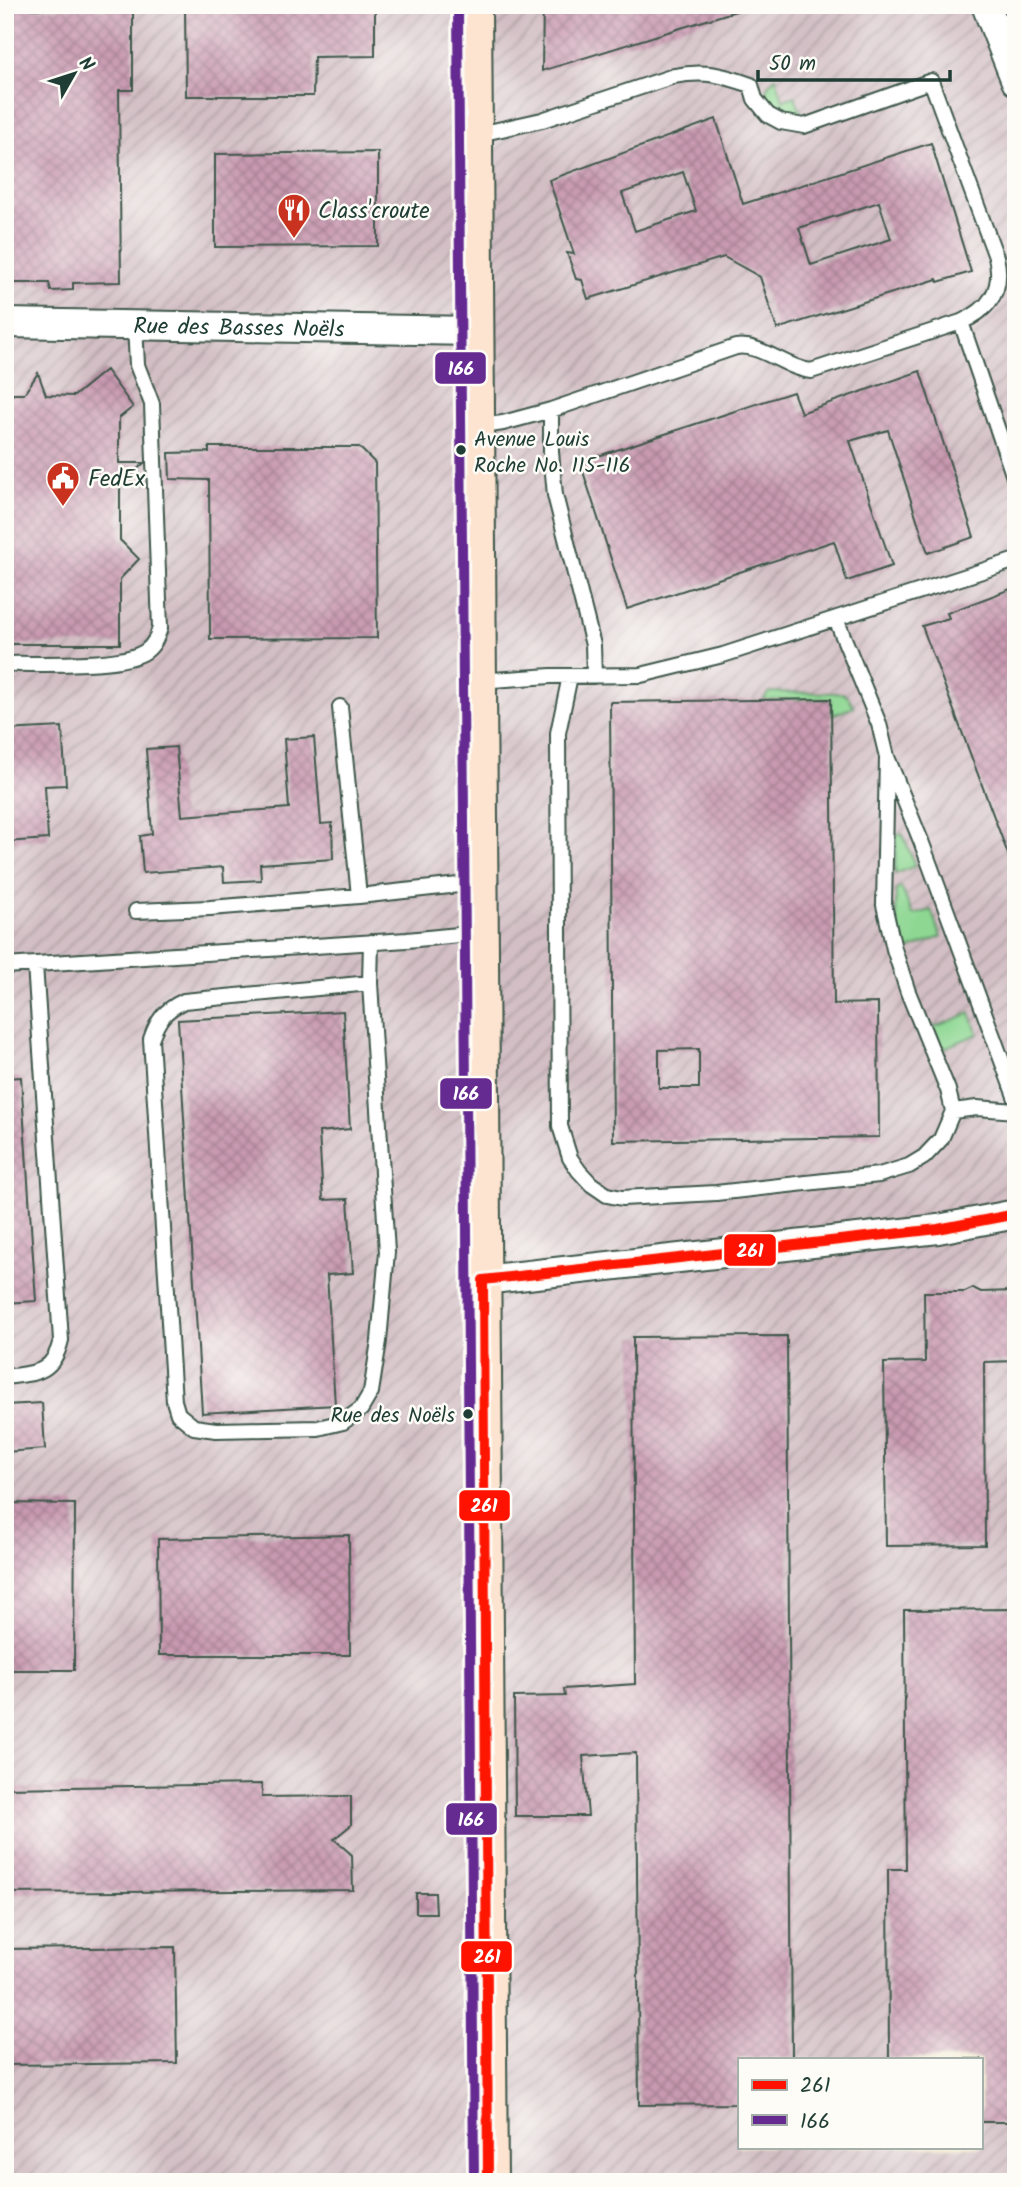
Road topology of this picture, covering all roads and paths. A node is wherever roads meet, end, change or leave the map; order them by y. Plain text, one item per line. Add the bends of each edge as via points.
1 (472, 5) edge
2 (986, 5) edge
3 (1016, 81) edge
4 (474, 136) junction
5 (961, 322) junction
6 (5, 323) edge
7 (135, 325) junction
8 (474, 331) junction
9 (551, 410) junction
10 (476, 427) junction
11 (1016, 483) edge
12 (1016, 560) edge
13 (836, 620) junction
14 (5, 664) edge
15 (570, 676) junction
16 (594, 676) junction
17 (477, 681) junction
18 (340, 707) dead end
19 (887, 757) junction
20 (478, 883) junction
21 (359, 895) junction
22 (136, 911) dead end
23 (480, 933) junction
24 (371, 942) junction
25 (35, 965) junction
26 (5, 966) edge
27 (370, 983) junction
28 (1016, 1099) edge
29 (953, 1111) junction
30 (1016, 1111) edge
31 (1016, 1214) edge
32 (483, 1280) junction
33 (5, 1377) edge
34 (488, 2182) edge

1 - 4 main road
2 - 3 street
4 - 5 lane via 542,120 694,72 711,72 751,85 768,115 804,125 931,81 999,268 987,307
4 - 8 main road
5 - 9 lane via 811,371 751,348 736,347
5 - 11 lane
6 - 7 street, Rue des Basses Noëls
7 - 8 street, Rue des Basses Noëls
7 - 14 lane via 137,365 152,404 158,635 146,652 124,660
8 - 10 main road
9 - 10 lane
9 - 16 lane via 555,495 593,645
10 - 17 main road
12 - 13 lane
13 - 16 lane via 641,675
13 - 19 lane via 879,724
15 - 16 lane
15 - 17 lane
15 - 29 lane via 558,733 561,1126 570,1158 579,1171 607,1195 622,1198 879,1175 924,1157 940,1139
17 - 20 main road
18 - 21 lane
19 - 28 lane
19 - 29 lane via 884,905 908,992
20 - 21 lane
20 - 23 main road
21 - 22 lane
23 - 24 lane
23 - 32 main road
24 - 25 lane
24 - 27 lane
25 - 26 lane
25 - 33 lane via 61,1340 58,1354 42,1371
27 - 27 lane via 387,1252 371,1392 360,1409 343,1422 318,1428 194,1427 178,1414 174,1401 151,1039 157,1020 169,1007 184,1001
29 - 30 lane
31 - 32 street via 938,1229
32 - 34 main road

